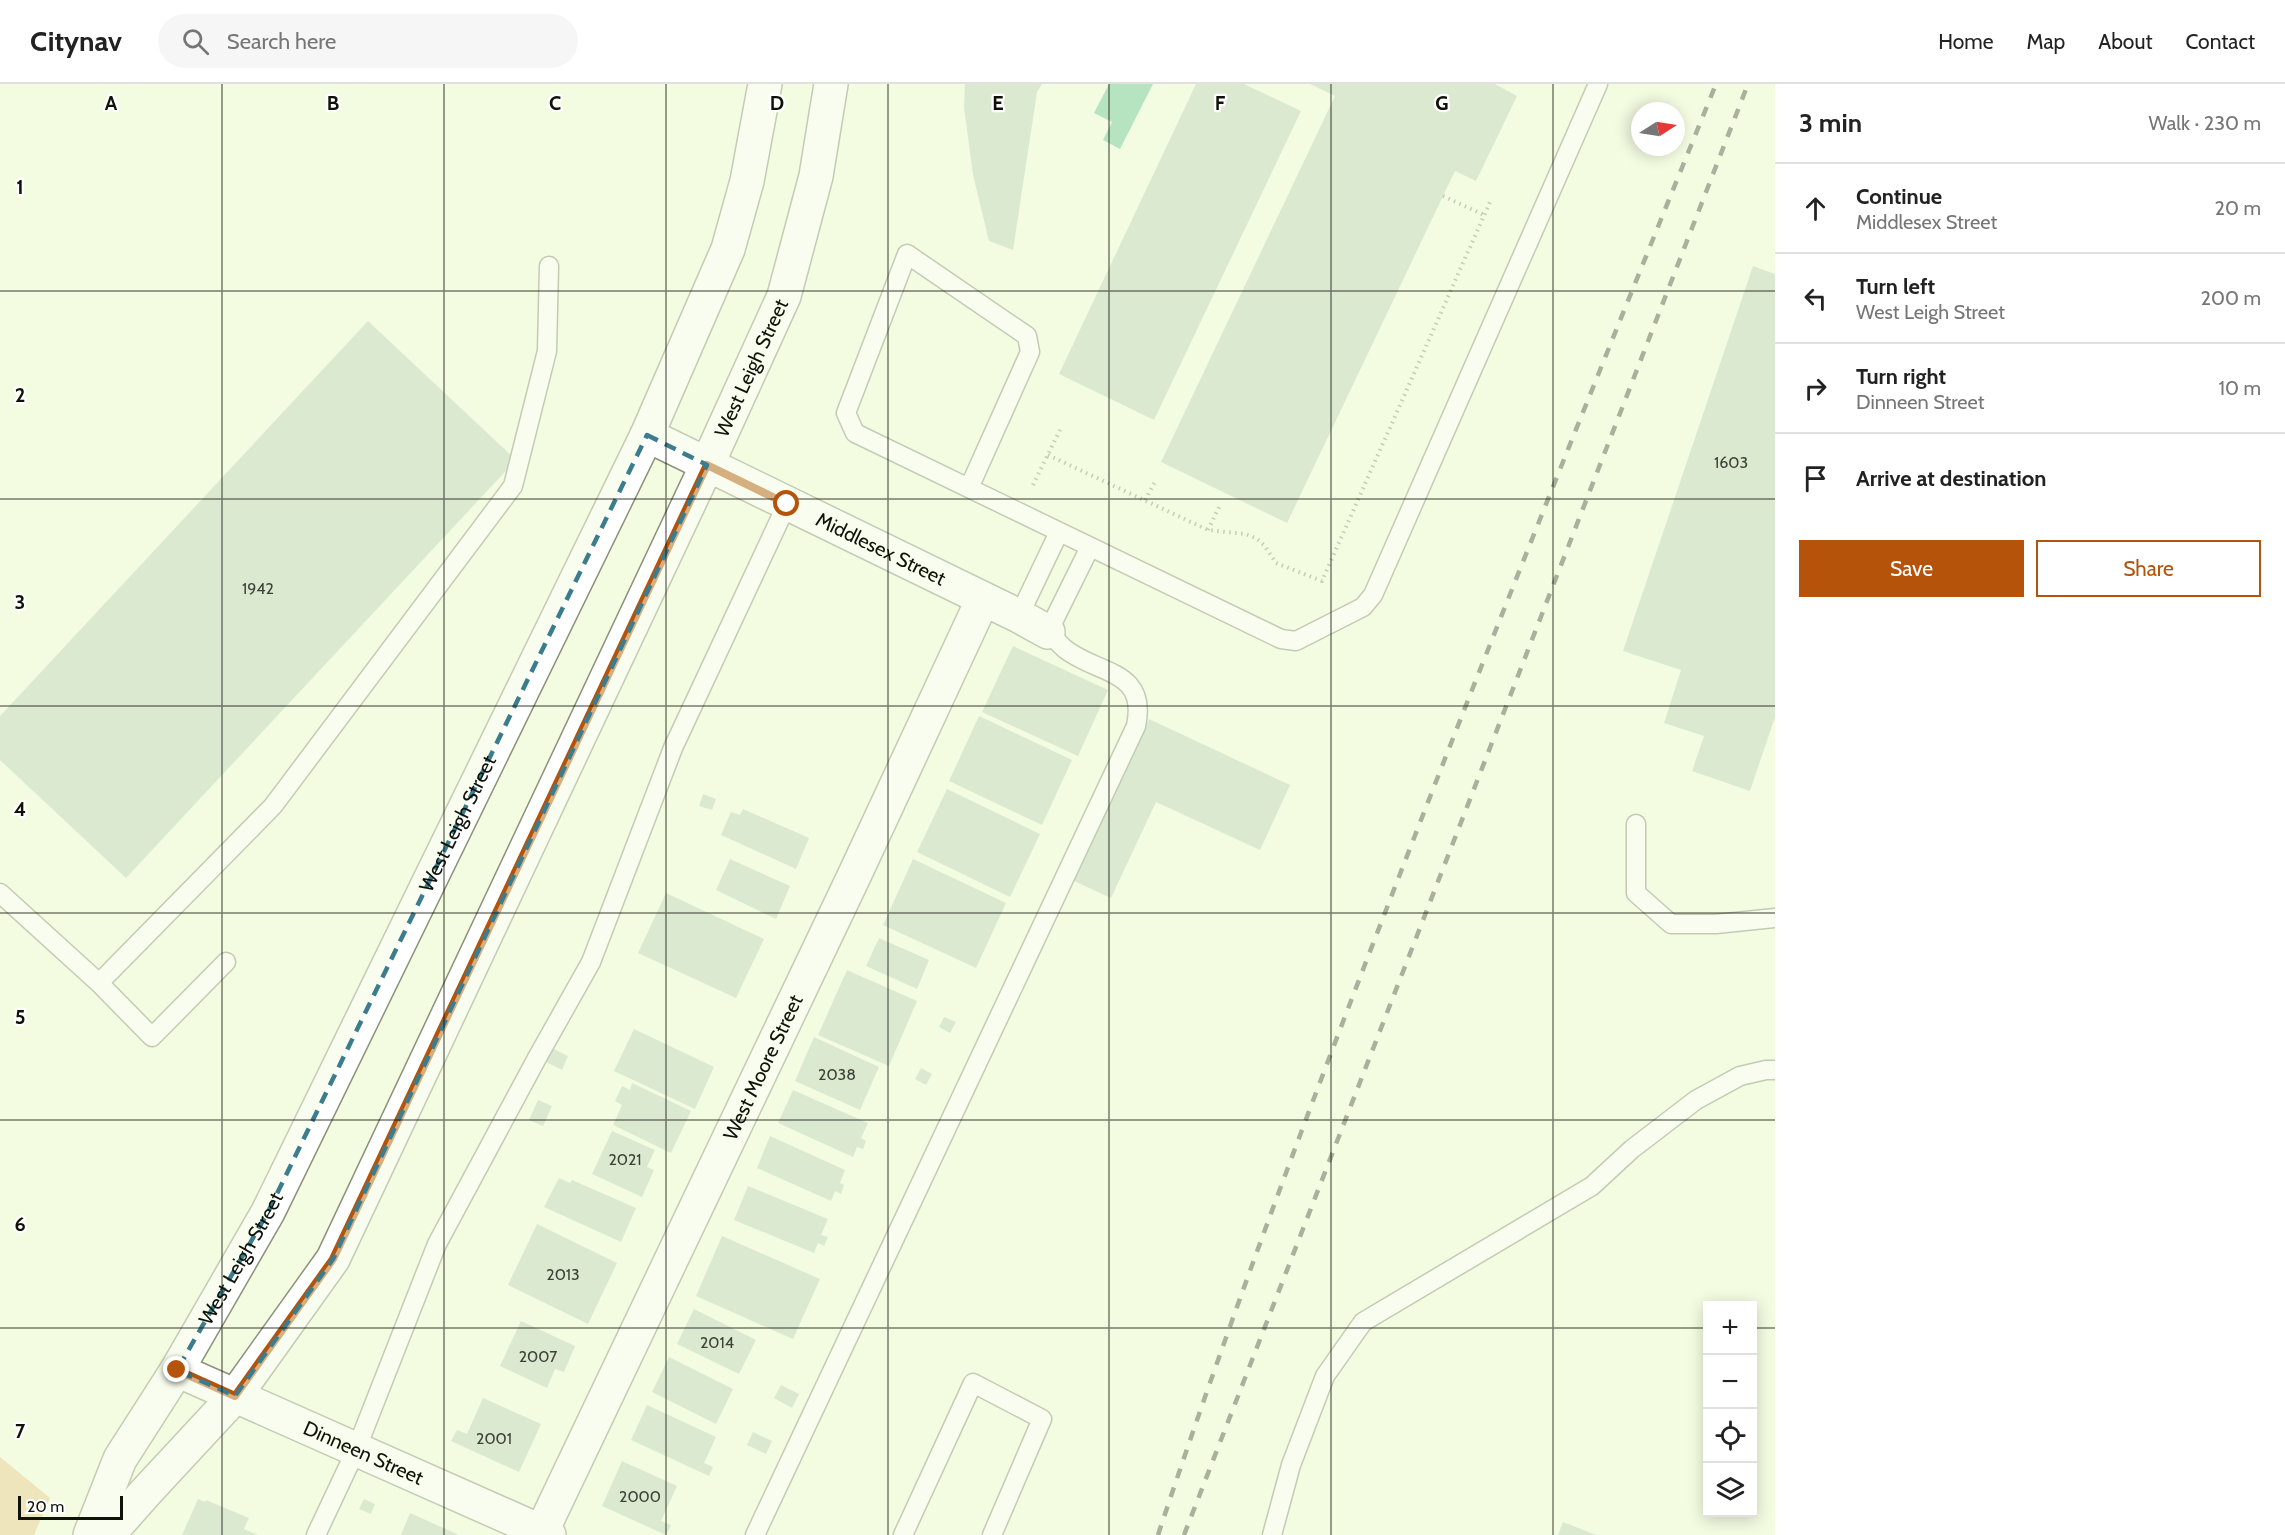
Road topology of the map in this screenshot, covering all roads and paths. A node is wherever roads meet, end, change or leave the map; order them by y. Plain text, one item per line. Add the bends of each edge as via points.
1 (765, 84) edge
2 (831, 84) edge
3 (1598, 84) edge
4 (1443, 196) dead end
5 (1490, 202) dead end
6 (1484, 215) junction
7 (549, 266) dead end
8 (1061, 428) dead end
9 (647, 435) junction
10 (1048, 455) junction
11 (707, 465) junction
12 (1156, 480) dead end
13 (1033, 485) dead end
14 (969, 488) junction
15 (1145, 500) junction
16 (787, 504) junction
17 (1220, 505) dead end
18 (1208, 530) junction
19 (1059, 532) junction
20 (1090, 547) junction
21 (983, 598) junction
22 (1019, 616) junction
23 (1048, 632) junction
24 (1636, 824) dead end
25 (0, 893) edge
26 (1775, 918) edge
27 (226, 962) dead end
28 (99, 983) junction
29 (1775, 1070) edge
30 (177, 1370) junction
31 (235, 1396) junction
32 (356, 1450) junction
33 (543, 1534) edge
34 (90, 1535) edge
35 (108, 1535) edge
36 (316, 1535) edge
37 (755, 1535) edge
38 (903, 1535) edge
39 (992, 1535) edge
40 (1272, 1535) edge

1 - 9 street, West Leigh Street via 747,181 728,249
2 - 11 street, West Leigh Street via 816,176 784,296
3 - 20 lane via 1373,595 1363,607 1296,641 1281,639
4 - 6 path
5 - 6 path
6 - 18 path via 1322,581 1276,562 1256,538
7 - 28 lane via 547,351 513,486 273,806
8 - 10 path
9 - 11 street, Middlesex Street
9 - 30 street, West Leigh Street via 268,1212
10 - 13 path
10 - 15 path
11 - 16 street, Middlesex Street
11 - 31 street, West Leigh Street via 333,1259
12 - 15 path
14 - 14 lane via 855,433 846,413 907,254 1028,336 1030,352
14 - 19 lane
15 - 18 path
16 - 21 street, Middlesex Street
16 - 32 lane via 673,748 591,962 437,1244
17 - 18 path
19 - 20 lane
19 - 22 lane
20 - 23 lane
21 - 22 street, Middlesex Street
21 - 33 street, West Moore Street
22 - 23 street, Middlesex Street
23 - 37 lane via 1066,650 1132,686 1139,712 1136,726
24 - 26 lane via 1636,893 1671,924
25 - 28 lane
27 - 28 lane via 152,1037
29 - 40 lane via 1740,1076 1696,1100 1632,1149 1592,1186 1363,1322 1324,1376 1291,1465
30 - 31 street, Dinneen Street
30 - 34 street, West Leigh Street via 120,1459
31 - 32 street, Dinneen Street
31 - 35 street, West Leigh Street
32 - 33 street, Dinneen Street
32 - 36 lane
38 - 39 lane via 973,1383 1042,1419

